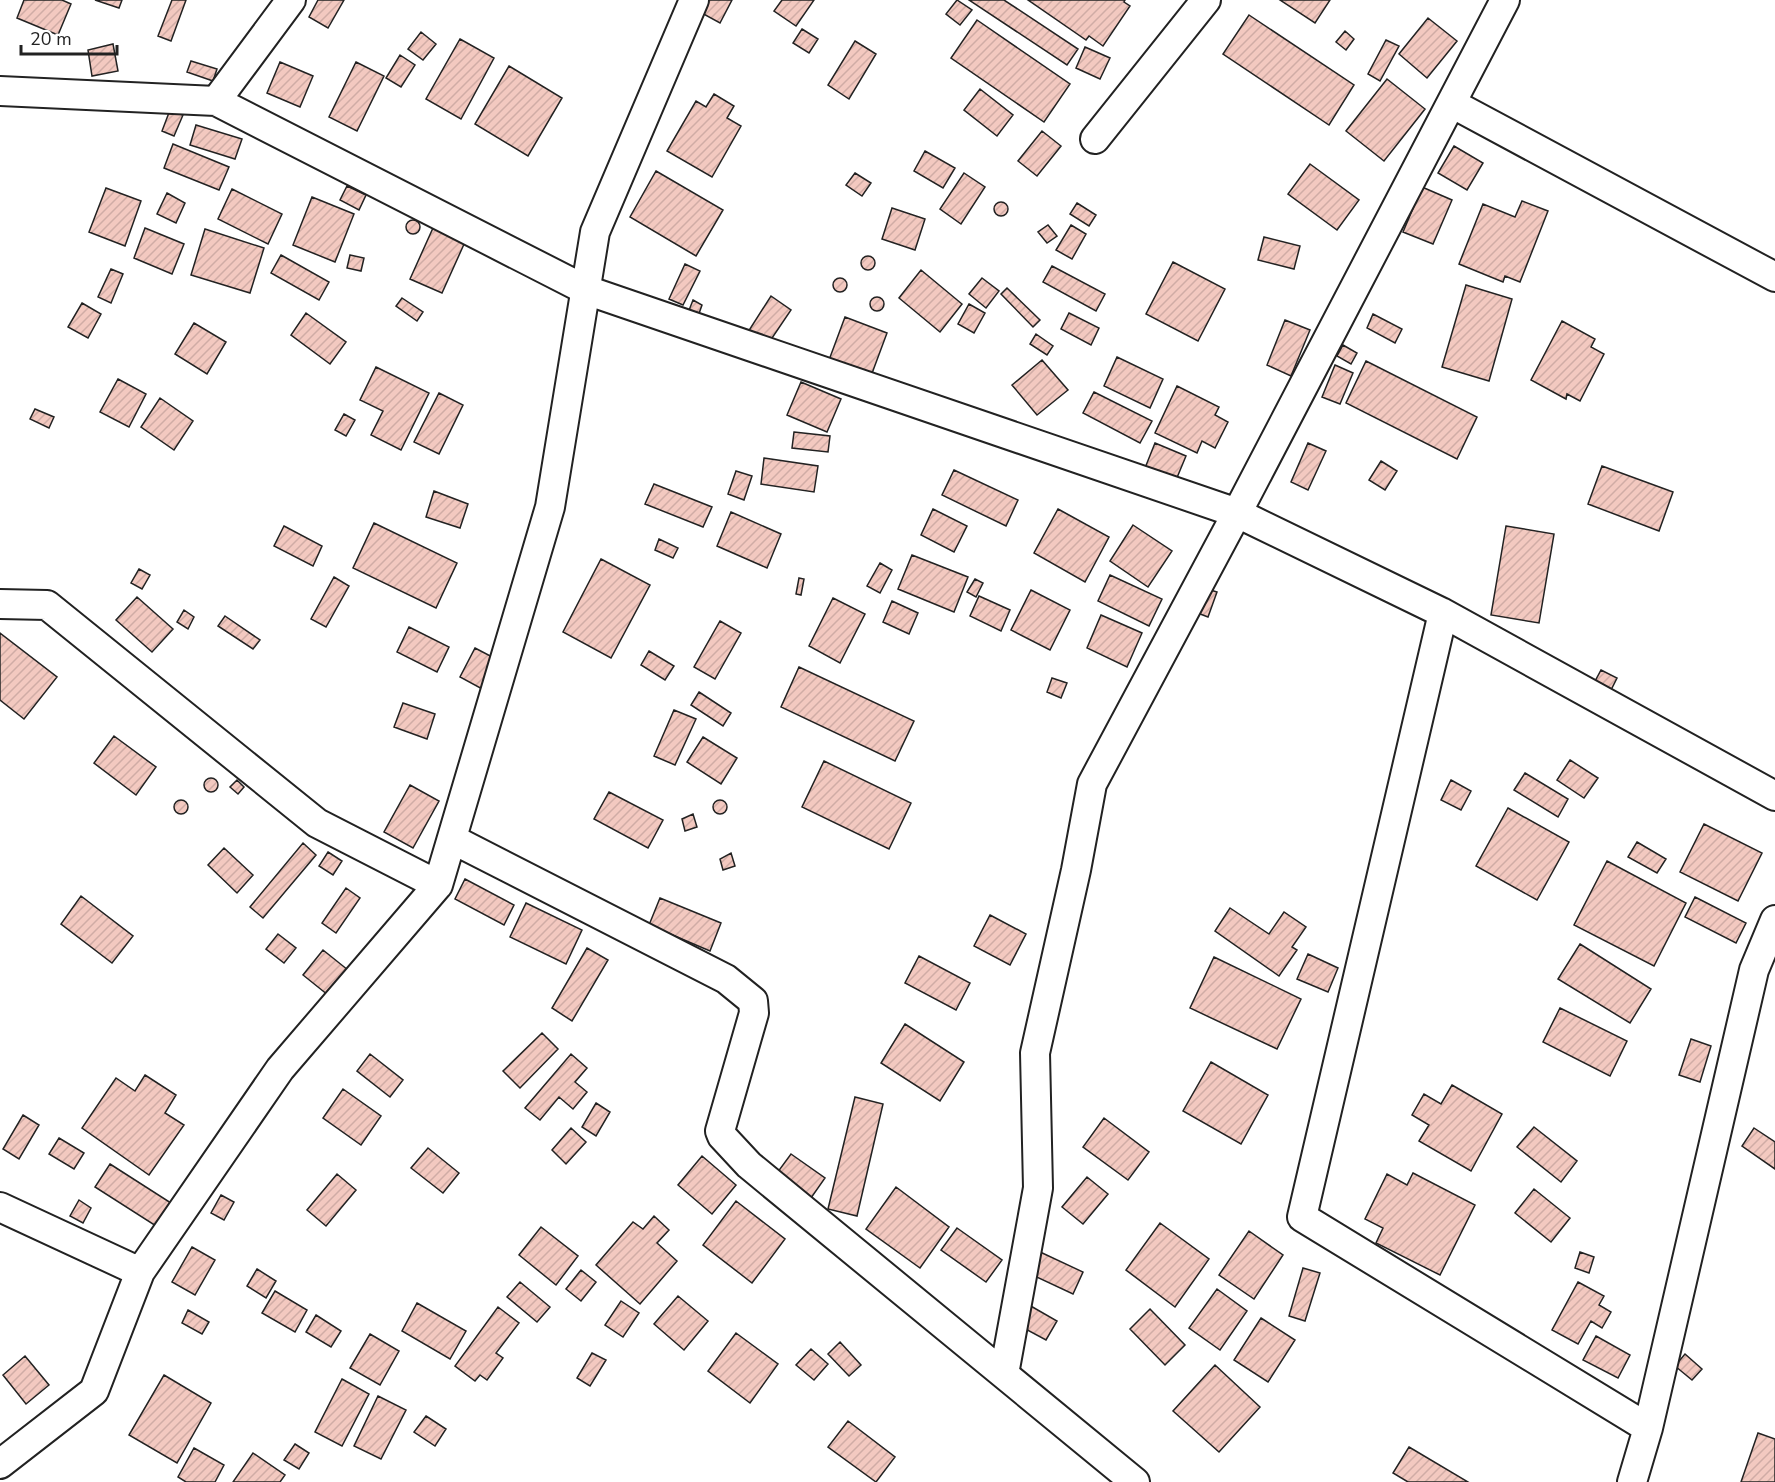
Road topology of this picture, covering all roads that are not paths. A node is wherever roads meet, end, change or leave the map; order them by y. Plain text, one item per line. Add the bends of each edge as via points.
1 (291, 0) edge
2 (694, 0) edge
3 (1206, 0) edge
4 (1505, 0) edge
5 (0, 91) edge
6 (216, 101) junction
7 (1453, 104) junction
8 (1095, 140) dead end
9 (1775, 277) edge
10 (586, 290) junction
11 (1237, 513) junction
12 (0, 604) edge
13 (1443, 613) junction
14 (1775, 796) edge
15 (452, 839) junction
16 (438, 885) junction
17 (1775, 920) edge
18 (0, 1207) edge
19 (140, 1272) junction
20 (1004, 1374) junction
21 (1648, 1428) junction
22 (0, 1464) edge
23 (1135, 1482) edge
24 (1632, 1482) edge

1 - 6 street
2 - 10 street via 596,231
3 - 8 street
4 - 7 street
5 - 6 street
6 - 10 street
7 - 9 street
7 - 11 street
10 - 11 street
10 - 15 street via 550,507
11 - 13 street
11 - 20 street via 1092,784 1035,1053 1038,1188
12 - 16 street via 47,605 317,823
13 - 14 street
13 - 21 street via 1302,1217
15 - 16 street
15 - 20 street via 726,979 753,1001 754,1013 720,1131 722,1136 749,1165
16 - 19 street via 280,1069
17 - 21 street via 1754,970
18 - 19 street
19 - 22 street via 94,1391
20 - 23 street
21 - 24 street

